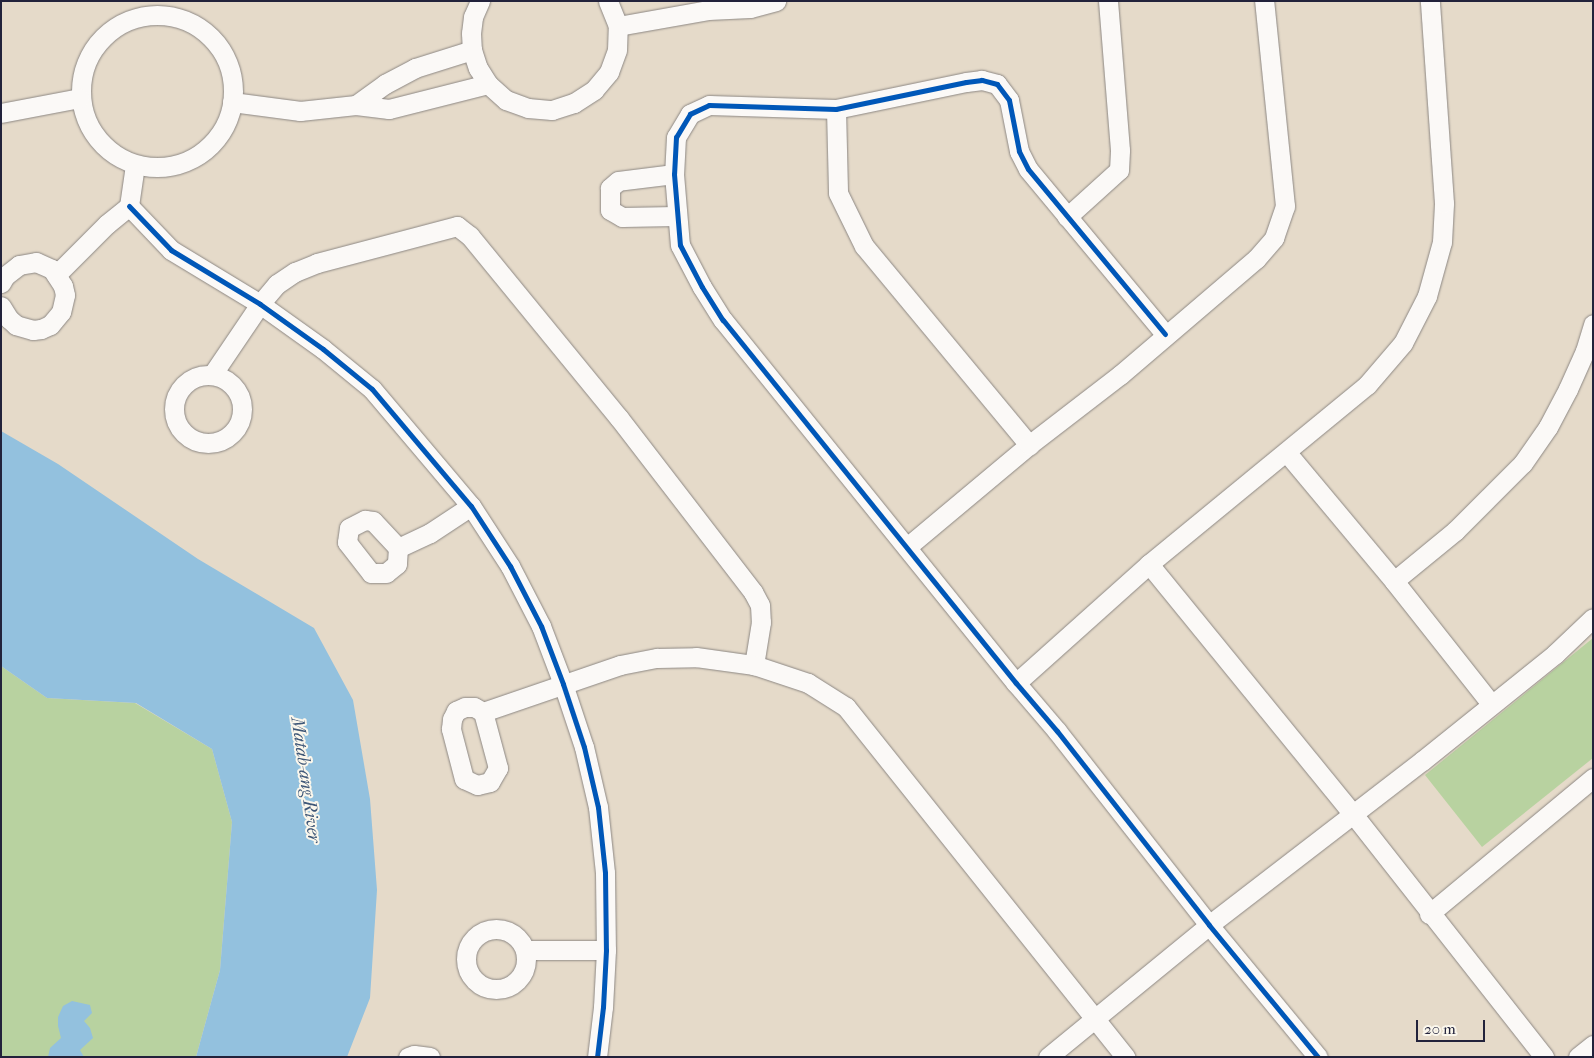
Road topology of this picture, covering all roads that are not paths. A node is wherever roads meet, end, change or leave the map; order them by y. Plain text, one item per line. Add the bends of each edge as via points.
1 (608, 1) edge
2 (776, 1) edge
3 (1108, 1) edge
4 (1264, 1) edge
5 (1430, 1) edge
6 (473, 6) edge
7 (164, 8) edge
8 (618, 26) junction
9 (472, 50) junction
10 (488, 84) junction
11 (80, 98) junction
12 (232, 102) junction
13 (356, 105) junction
14 (836, 109) junction
15 (1, 113) edge
16 (135, 165) junction
17 (674, 174) junction
18 (128, 206) junction
19 (676, 216) junction
20 (1067, 217) junction
21 (56, 274) junction
22 (1, 283) edge
23 (260, 304) junction
24 (1, 306) edge
25 (1593, 324) edge
26 (1165, 334) junction
27 (212, 375) dead end
28 (1029, 445) junction
29 (1287, 453) junction
30 (471, 506) junction
31 (907, 547) junction
32 (398, 548) dead end
33 (1149, 564) junction
34 (1394, 581) junction
35 (1593, 618) edge
36 (754, 665) junction
37 (1016, 683) junction
38 (563, 684) junction
39 (1491, 704) junction
40 (483, 712) dead end
41 (1593, 778) edge
42 (1353, 814) junction
43 (1429, 914) junction
44 (1209, 925) junction
45 (526, 950) dead end
46 (606, 950) junction
47 (1095, 1019) junction
48 (1593, 1045) edge
49 (408, 1057) edge
50 (430, 1057) edge
51 (597, 1057) edge
52 (1048, 1057) edge
53 (1125, 1057) edge
54 (1318, 1057) edge
55 (1544, 1057) edge
56 (1578, 1057) edge

1 - 8 street
2 - 8 street via 750,8 708,10
3 - 20 street via 1120,150 1118,170
4 - 26 street via 1285,206 1274,238 1256,259
5 - 29 street via 1444,203 1442,242 1427,296 1403,343 1367,385
6 - 9 street
7 - 11 street via 112,28 94,47 83,72
7 - 12 street via 208,34 224,53 232,77
8 - 10 street via 617,50 609,72 594,90 574,104 552,110 528,108 506,100
9 - 10 street
9 - 13 street via 415,68
10 - 13 street via 389,109
11 - 15 street
11 - 16 street via 86,121 98,140 115,156
12 - 13 street via 300,111
12 - 16 street via 224,127 208,147 194,157 161,168
14 - 17 street via 709,105 690,114 676,137
14 - 20 street via 966,82 982,80 997,84 1009,100 1012,126 1022,157
14 - 28 street via 838,193 864,246
16 - 18 street
17 - 19 street
17 - 19 street via 618,181 610,188 610,210 622,217
18 - 21 street
18 - 23 street via 171,250
19 - 31 street via 680,245 723,320
20 - 26 street
21 - 22 street via 44,265 27,262 11,270
21 - 24 street via 63,286 64,304 62,312 50,325 24,329 9,320
23 - 27 street
23 - 30 street via 323,349 372,390
23 - 36 street via 276,284 317,263 457,226 464,230 619,418 753,592 760,605 761,622
25 - 34 street via 1568,389 1548,428 1523,463 1455,531
26 - 28 street via 1120,375
28 - 31 street
29 - 33 street
29 - 34 street
30 - 32 street via 430,533
30 - 38 street via 510,566 541,626
31 - 37 street
33 - 37 street
33 - 42 street
34 - 39 street
35 - 39 street via 1555,654
36 - 38 street via 696,657 657,658 620,665
36 - 47 street via 808,682 846,707
37 - 44 street
38 - 40 street
38 - 46 street via 584,748 598,807 605,872
39 - 42 street
41 - 43 street
42 - 43 street
42 - 44 street
43 - 55 street
44 - 47 street
44 - 54 street
45 - 46 street
46 - 51 street
47 - 52 street
47 - 53 street
48 - 56 street
49 - 50 street

